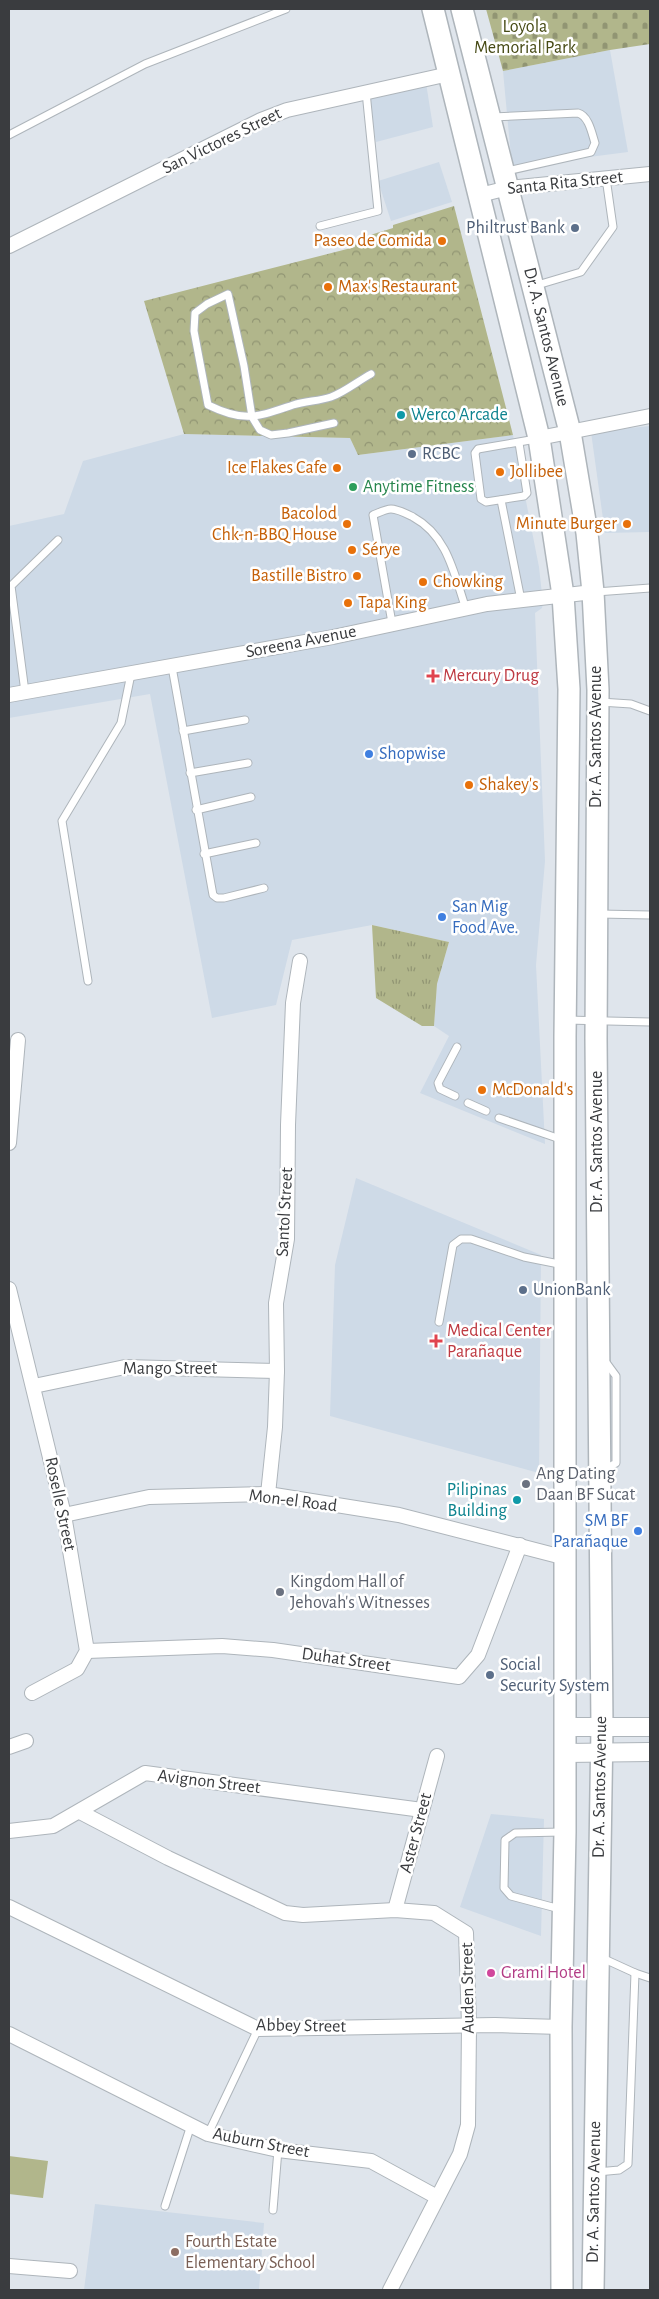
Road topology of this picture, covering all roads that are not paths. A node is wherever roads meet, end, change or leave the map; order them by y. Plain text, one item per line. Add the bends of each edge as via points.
1 (286, 9) edge
2 (433, 9) edge
3 (462, 9) edge
4 (449, 74) junction
5 (366, 92) junction
6 (491, 117) junction
7 (9, 135) edge
8 (650, 174) edge
9 (606, 178) junction
10 (506, 180) junction
11 (480, 195) junction
12 (320, 226) dead end
13 (9, 246) edge
14 (534, 286) junction
15 (371, 374) dead end
16 (650, 416) edge
17 (252, 417) junction
18 (334, 422) dead end
19 (570, 432) junction
20 (540, 438) junction
21 (519, 443) junction
22 (536, 484) junction
23 (501, 500) junction
24 (58, 540) dead end
25 (650, 588) edge
26 (593, 592) junction
27 (563, 595) junction
28 (521, 600) junction
29 (466, 609) junction
30 (392, 624) junction
31 (172, 666) junction
32 (131, 674) junction
33 (25, 692) junction
34 (9, 695) edge
35 (598, 702) junction
36 (650, 711) edge
37 (245, 720) dead end
38 (183, 731) junction
39 (248, 763) dead end
40 (190, 773) junction
41 (251, 797) dead end
42 (196, 810) junction
43 (256, 843) dead end
44 (204, 854) junction
45 (264, 888) dead end
46 (596, 914) junction
47 (650, 915) edge
48 (300, 961) dead end
49 (88, 981) dead end
50 (566, 1020) junction
51 (597, 1022) junction
52 (650, 1022) edge
53 (18, 1040) dead end
54 (457, 1047) dead end
55 (12, 1092) edge
56 (455, 1096) dead end
57 (468, 1103) dead end
58 (486, 1112) dead end
59 (500, 1118) dead end
60 (566, 1141) junction
61 (9, 1143) edge
62 (566, 1265) junction
63 (9, 1288) edge
64 (439, 1322) dead end
65 (277, 1371) junction
66 (34, 1386) junction
67 (268, 1494) junction
68 (64, 1515) junction
69 (520, 1546) junction
70 (566, 1558) junction
71 (87, 1651) junction
72 (32, 1693) dead end
73 (565, 1727) junction
74 (602, 1727) junction
75 (650, 1727) edge
76 (26, 1741) dead end
77 (9, 1747) edge
78 (650, 1752) edge
79 (564, 1753) junction
80 (602, 1753) junction
81 (437, 1756) dead end
82 (422, 1810) junction
83 (80, 1812) junction
84 (9, 1831) edge
85 (565, 1832) junction
86 (9, 1906) edge
87 (563, 1909) junction
88 (395, 1910) junction
89 (598, 1956) junction
90 (635, 1973) junction
91 (650, 1978) edge
92 (469, 2025) junction
93 (561, 2027) junction
94 (258, 2029) junction
95 (9, 2034) edge
96 (191, 2125) junction
97 (208, 2134) junction
98 (278, 2150) junction
99 (594, 2173) junction
100 (437, 2197) junction
101 (165, 2206) dead end
102 (273, 2210) dead end
103 (9, 2266) edge
104 (70, 2272) dead end
105 (390, 2290) edge
106 (562, 2290) edge
107 (593, 2290) edge

1 - 7 lane via 145,64
2 - 4 main road, Dr. A. Santos Avenue
3 - 6 main road, Dr. A. Santos Avenue
4 - 5 street, San Victores Street
4 - 11 main road, Dr. A. Santos Avenue
5 - 12 lane via 378,211
5 - 13 street, San Victores Street via 287,110 261,120
6 - 10 main road, Dr. A. Santos Avenue
6 - 10 lane via 583,114 595,143 591,152
8 - 9 street, Santa Rita Street
9 - 10 street, Santa Rita Street
9 - 14 lane via 614,227 581,272
10 - 11 street, Santa Rita Street
10 - 14 main road, Dr. A. Santos Avenue
11 - 20 main road, Dr. A. Santos Avenue
14 - 19 main road, Dr. A. Santos Avenue
15 - 17 lane via 334,396
16 - 19 street
17 - 17 lane via 244,366 228,294 195,313 194,331 208,405 226,414
17 - 18 lane via 260,430 271,435
19 - 20 street
19 - 26 main road, Dr. A. Santos Avenue
20 - 21 lane
20 - 22 main road, Dr. A. Santos Avenue
21 - 22 lane
21 - 23 lane via 478,449 475,453 481,499 486,502
22 - 23 lane via 524,496
22 - 27 main road, Dr. A. Santos Avenue
23 - 28 lane
24 - 33 lane via 11,586
25 - 26 lane
26 - 27 street, Soreena Avenue
26 - 35 main road, Dr. A. Santos Avenue
27 - 28 street, Soreena Avenue
27 - 50 main road, Dr. A. Santos Avenue via 569,690
28 - 29 street, Soreena Avenue
29 - 30 street, Soreena Avenue
29 - 30 lane via 454,569 437,536 404,512 390,509 373,515
30 - 31 street, Soreena Avenue
31 - 32 street, Soreena Avenue
31 - 38 lane
32 - 33 street, Soreena Avenue
32 - 49 lane via 121,723 62,821
33 - 34 street, Soreena Avenue
35 - 36 lane via 631,704
35 - 46 main road, Dr. A. Santos Avenue
37 - 38 lane
38 - 40 lane
39 - 40 lane
40 - 42 lane
41 - 42 lane
42 - 44 lane
43 - 44 lane
44 - 45 lane via 213,895 217,898
46 - 47 lane
46 - 51 main road, Dr. A. Santos Avenue
48 - 65 street, Santol Street via 293,1003 287,1239 276,1304
50 - 51 lane
50 - 60 main road, Dr. A. Santos Avenue
51 - 52 lane
51 - 74 main road, Dr. A. Santos Avenue
53 - 55 street
54 - 56 lane via 438,1083 440,1089
55 - 61 street
57 - 58 lane
59 - 60 lane
60 - 62 main road, Dr. A. Santos Avenue
62 - 64 lane via 524,1257 472,1239 461,1239 453,1245
62 - 70 main road, Dr. A. Santos Avenue
63 - 66 street, Roselle Street
65 - 66 street, Mango Street via 125,1367
65 - 67 street, Santol Street
66 - 68 street, Roselle Street
67 - 68 street, Mon-el Road via 149,1497
67 - 69 street, Mon-el Road via 399,1515
68 - 71 street, Roselle Street
69 - 70 street, Mon-el Road
69 - 71 street, Duhat Street via 478,1655 458,1677 273,1650 230,1647
70 - 73 main road, Dr. A. Santos Avenue
71 - 72 street via 77,1669
73 - 74 street
73 - 79 main road, Dr. A. Santos Avenue
74 - 75 street
74 - 80 main road, Dr. A. Santos Avenue
76 - 77 street
78 - 80 street
79 - 80 street
79 - 85 main road, Dr. A. Santos Avenue
80 - 89 main road, Dr. A. Santos Avenue
81 - 82 street, Aster Street
82 - 83 street, Avignon Street via 145,1773
82 - 88 street, Aster Street
83 - 84 street, Avignon Street via 53,1826
83 - 88 street, Auden Street via 285,1913
85 - 87 main road, Dr. A. Santos Avenue
85 - 87 lane via 515,1833 505,1840 504,1888 507,1893
86 - 94 street, Abbey Street
87 - 93 main road, Dr. A. Santos Avenue
88 - 92 street, Auden Street via 434,1913 466,1933
89 - 90 lane
89 - 99 main road, Dr. A. Santos Avenue
90 - 91 lane
90 - 99 lane via 628,2164 619,2170
92 - 93 street, Abbey Street
92 - 94 street, Abbey Street
92 - 100 street, Auden Street via 468,2125 460,2154
93 - 106 main road, Dr. A. Santos Avenue
94 - 97 lane
95 - 96 street, Auburn Street
96 - 97 street, Auburn Street
96 - 101 lane
97 - 98 street, Auburn Street
98 - 100 street, Auburn Street via 371,2161
98 - 102 lane
99 - 107 main road, Dr. A. Santos Avenue
100 - 105 street, Auden Street
103 - 104 street

